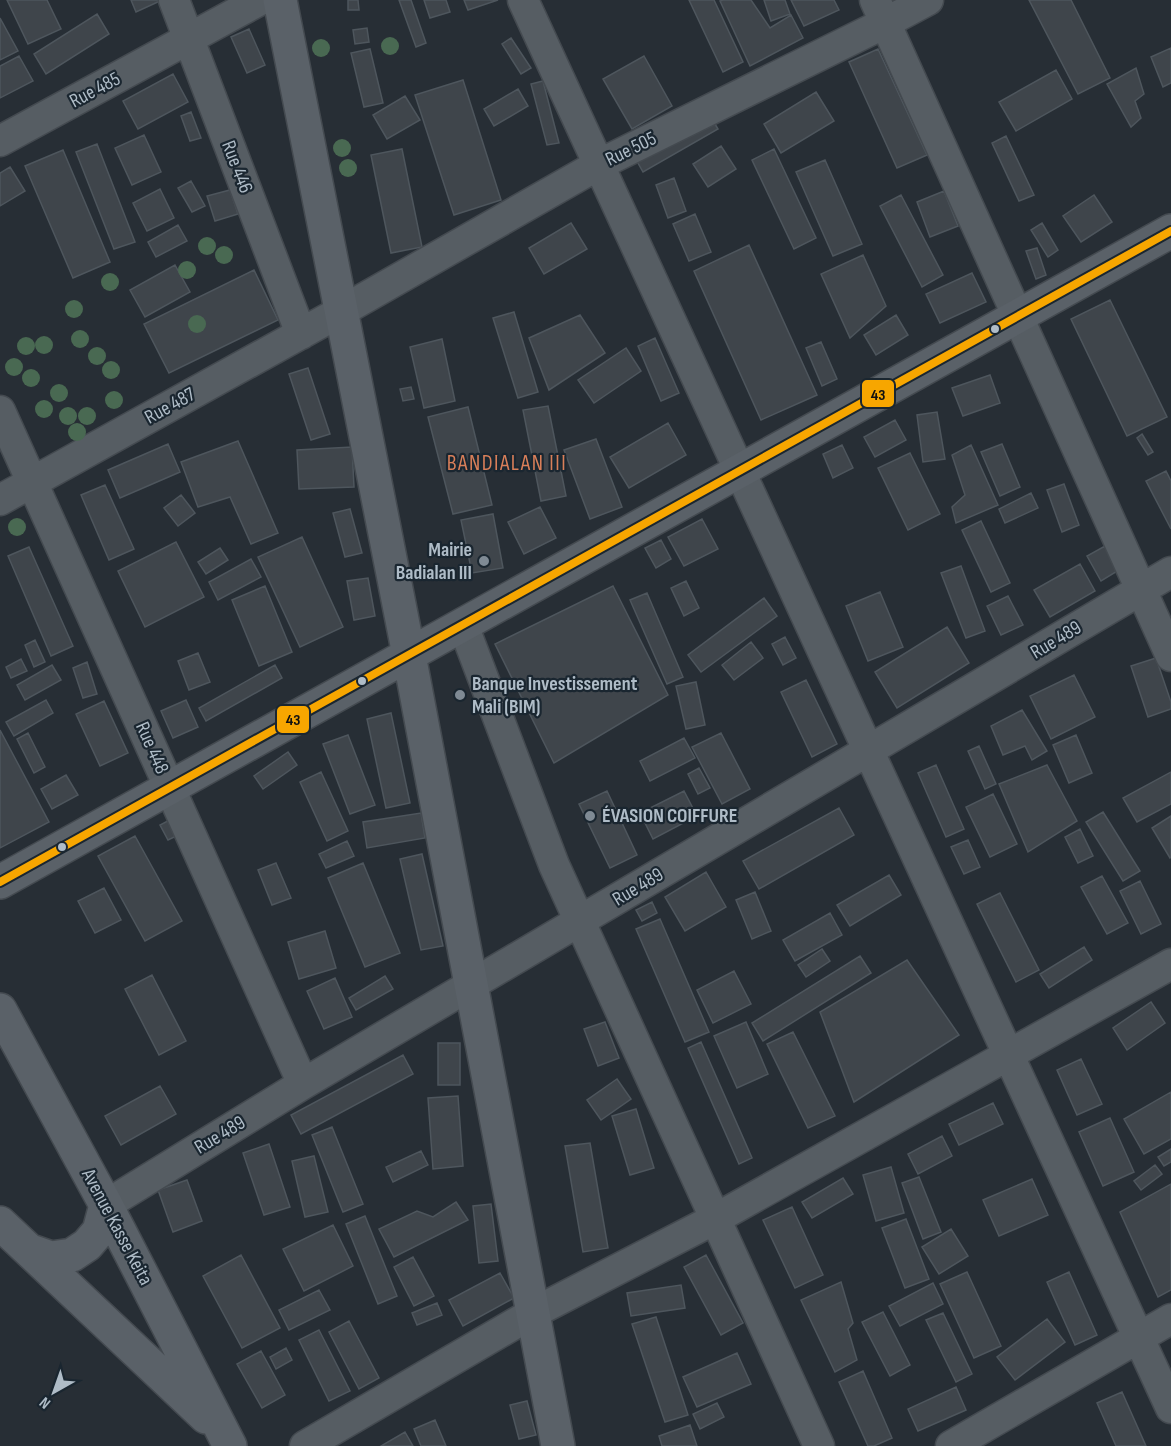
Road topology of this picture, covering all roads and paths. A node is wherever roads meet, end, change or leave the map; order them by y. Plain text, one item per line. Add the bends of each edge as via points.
1 (174, 0) edge
2 (260, 0) edge
3 (280, 0) edge
4 (523, 0) edge
5 (928, 0) edge
6 (880, 12) edge
7 (189, 40) junction
8 (0, 141) edge
9 (598, 165) junction
10 (1171, 231) edge
11 (340, 312) junction
12 (1017, 316) junction
13 (301, 334) junction
14 (0, 411) edge
15 (740, 471) junction
16 (32, 482) junction
17 (0, 500) edge
18 (1171, 572) edge
19 (1141, 590) junction
20 (462, 625) junction
21 (409, 655) junction
22 (1171, 656) edge
23 (869, 751) junction
24 (170, 788) junction
25 (0, 882) edge
26 (579, 921) junction
27 (1171, 964) edge
28 (472, 984) junction
29 (0, 1010) edge
30 (1008, 1055) junction
31 (303, 1084) junction
32 (106, 1205) junction
33 (715, 1219) junction
34 (0, 1223) edge
35 (31, 1251) junction
36 (532, 1312) junction
37 (1171, 1319) edge
38 (1139, 1338) junction
39 (1171, 1408) edge
40 (227, 1439) edge
41 (305, 1446) edge
42 (558, 1446) edge
43 (819, 1446) edge
44 (951, 1446) edge

1 - 7 street, Rue 446
2 - 7 street, Rue 485
3 - 11 main road
4 - 9 street
5 - 6 street, Rue 505
6 - 9 street, Rue 505
6 - 12 street
7 - 8 street, Rue 485
7 - 13 street, Rue 446
9 - 11 street, Rue 505
9 - 15 street
10 - 12 main road
11 - 13 street, Rue 487
11 - 21 main road
12 - 15 main road
12 - 19 street
13 - 16 street, Rue 487
14 - 16 street, Rue 448
15 - 20 main road
15 - 23 street
16 - 17 street, Rue 487
16 - 24 street, Rue 448
18 - 19 street, Rue 489
19 - 22 street
19 - 23 street, Rue 489
20 - 21 main road
20 - 26 street
21 - 24 main road
21 - 28 main road
23 - 26 street, Rue 489
23 - 30 street
24 - 25 main road
24 - 31 street, Rue 448
26 - 28 street, Rue 489
26 - 33 street
27 - 30 street
28 - 31 street, Rue 489
28 - 36 main road
29 - 32 main road, Avenue Kasse Keita
30 - 33 street
30 - 38 street
31 - 32 street, Rue 489
32 - 35 main road via 99,1231 87,1245 72,1254 51,1258
32 - 40 main road, Avenue Kasse Keita
33 - 36 street
33 - 43 street
34 - 35 main road
35 - 40 main road
36 - 41 street
36 - 42 main road
37 - 38 street
38 - 39 street
38 - 44 street

